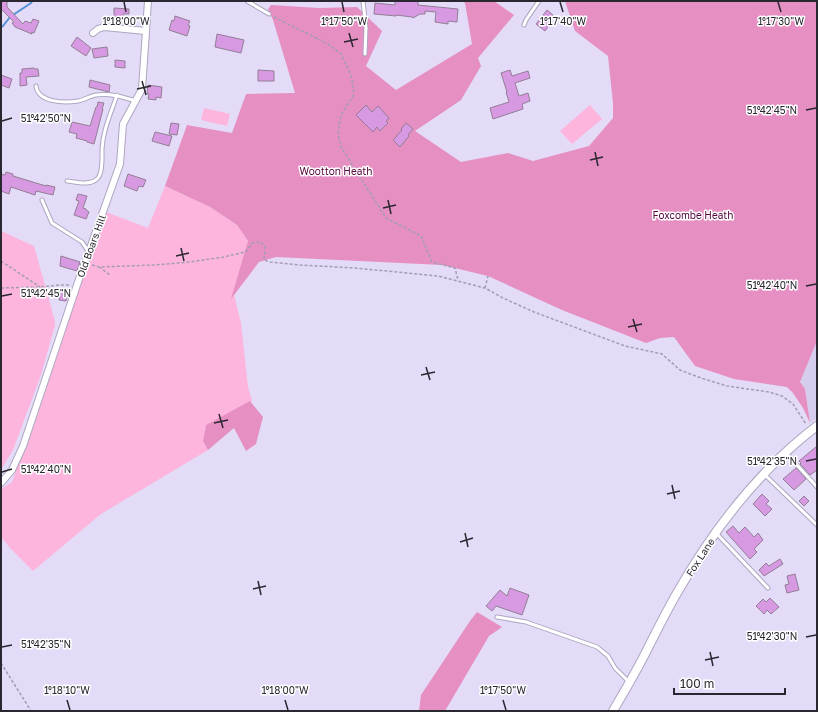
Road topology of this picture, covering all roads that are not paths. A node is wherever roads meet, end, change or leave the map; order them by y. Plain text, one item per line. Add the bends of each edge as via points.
1 (148, 1) edge
2 (247, 1) edge
3 (363, 1) edge
4 (539, 1) edge
5 (269, 14) road end
6 (524, 25) dead end
7 (146, 31) junction
8 (93, 33) dead end
9 (365, 54) dead end
10 (36, 86) dead end
11 (117, 95) junction
12 (136, 101) junction
13 (67, 181) dead end
14 (42, 200) dead end
15 (89, 253) junction
16 (814, 428) edge
17 (785, 453) junction
18 (764, 474) junction
19 (1, 483) edge
20 (817, 487) edge
21 (817, 525) edge
22 (715, 533) junction
23 (768, 588) dead end
24 (497, 617) dead end
25 (630, 682) junction
26 (613, 711) edge

1 - 7 street, Old Boars Hill
2 - 5 lane
3 - 9 lane
4 - 6 lane
7 - 8 street via 104,26
7 - 12 street, Old Boars Hill via 142,89
10 - 11 lane via 40,96 61,102 77,101 95,95
11 - 12 lane
11 - 13 lane via 106,128 99,178 88,183
12 - 15 street, Old Boars Hill via 123,124 120,164
14 - 15 lane via 52,223 82,242
15 - 19 street, Old Boars Hill via 23,446 12,470
16 - 17 street, Fox Lane
17 - 18 street, Fox Lane
17 - 20 lane
18 - 21 lane
18 - 22 street, Fox Lane
22 - 23 lane
22 - 25 street, Fox Lane via 678,592
24 - 25 lane via 526,622 597,647
25 - 26 street, Fox Lane

